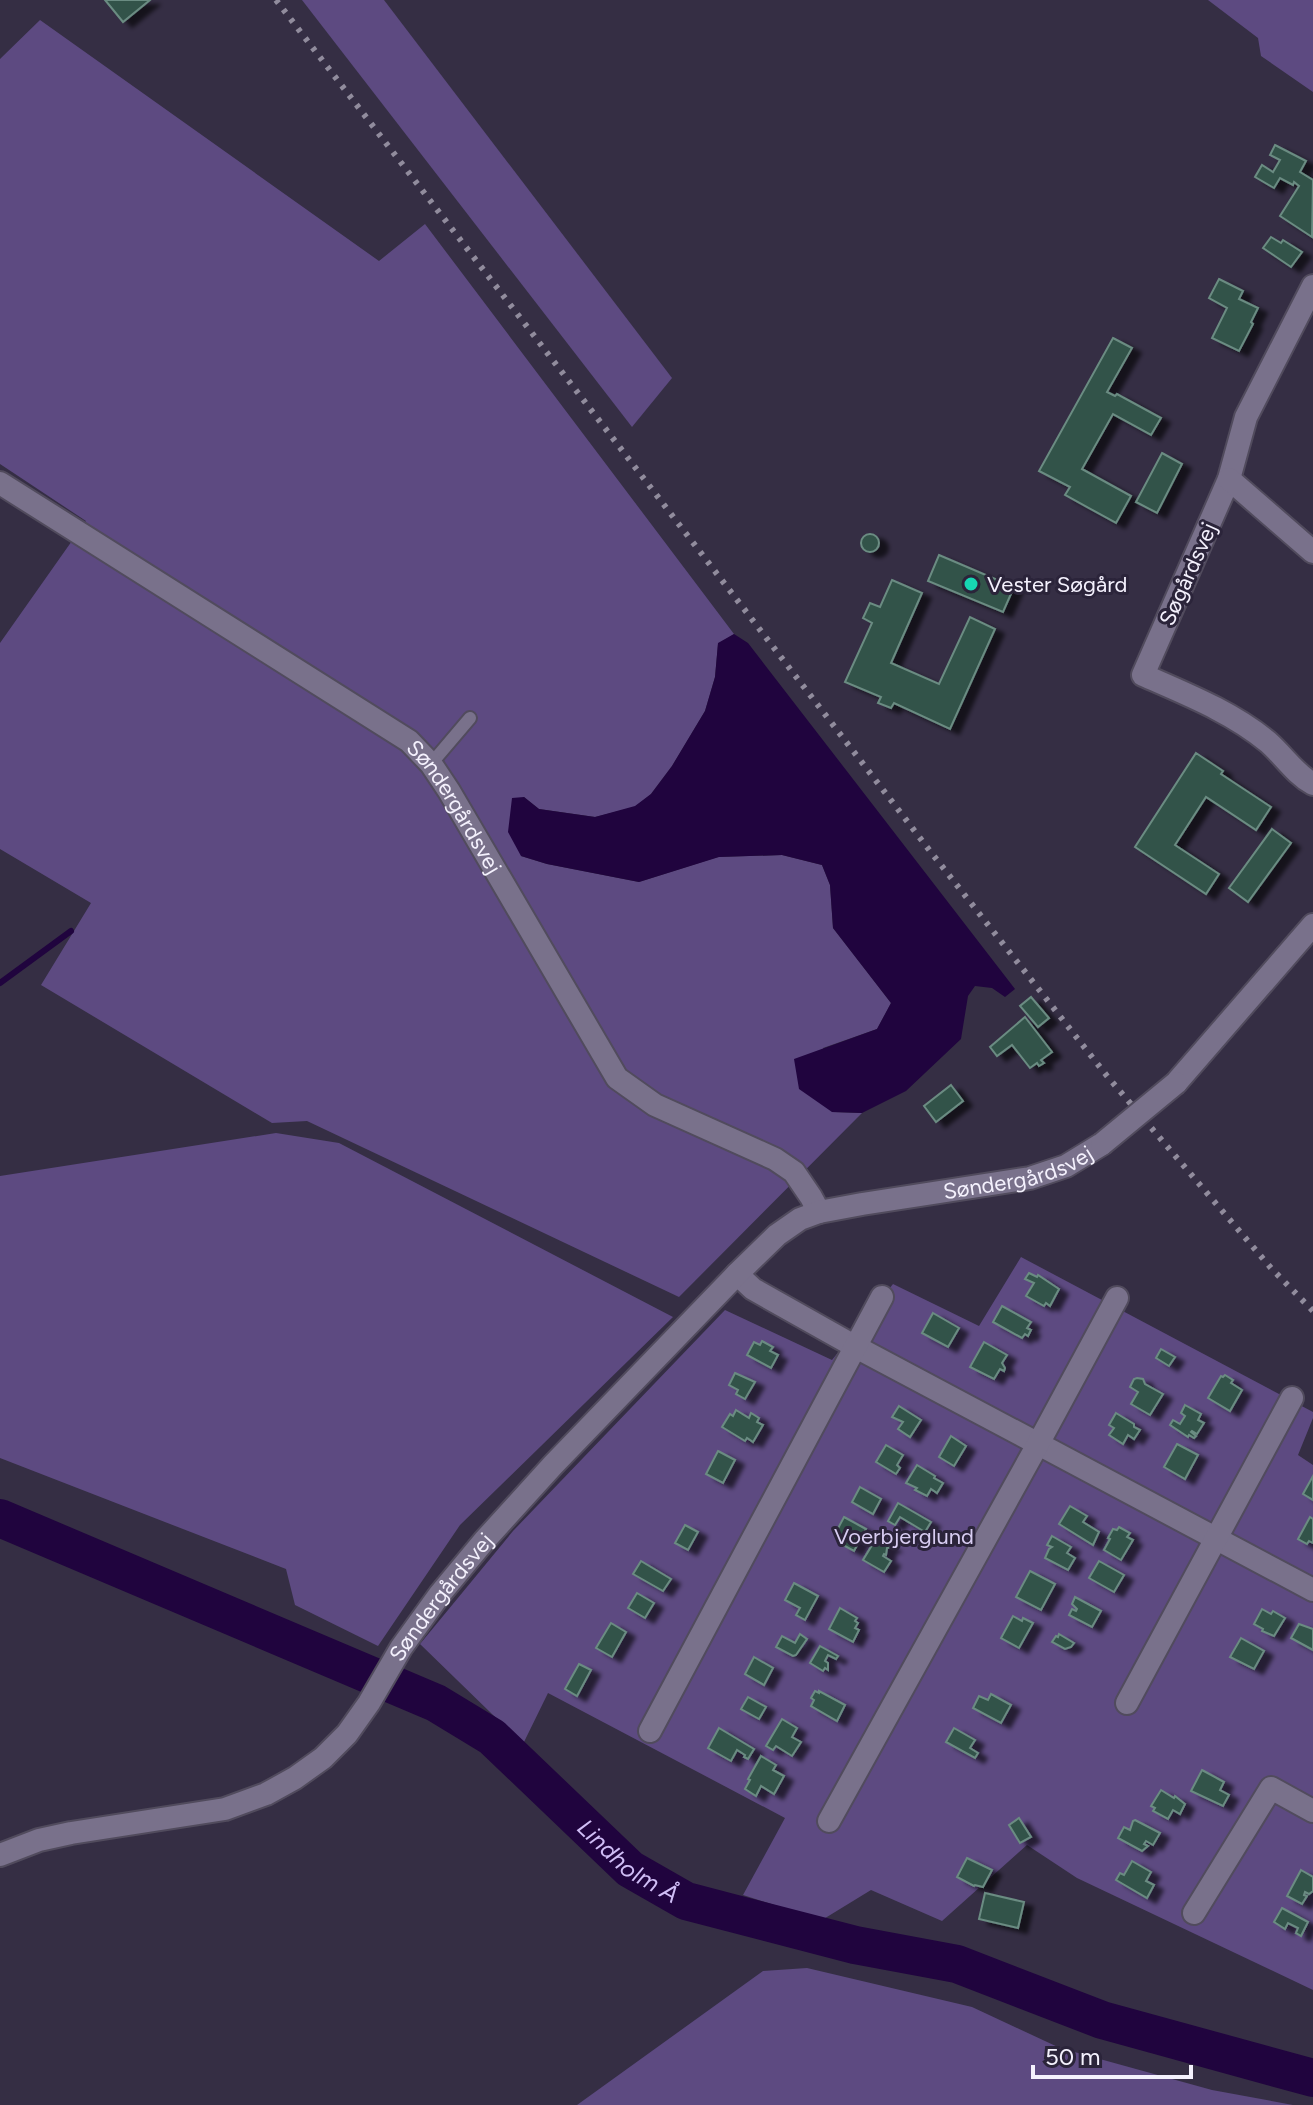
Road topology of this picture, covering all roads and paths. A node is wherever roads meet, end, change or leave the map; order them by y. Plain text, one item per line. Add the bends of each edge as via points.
1 (1313, 286) edge
2 (1229, 479) junction
3 (0, 483) edge
4 (1313, 552) edge
5 (470, 718) dead end
6 (431, 764) junction
7 (1313, 784) edge
8 (1313, 925) edge
9 (819, 1212) junction
10 (737, 1274) junction
11 (882, 1297) dead end
12 (1117, 1298) dead end
13 (856, 1347) junction
14 (1292, 1398) dead end
15 (1038, 1444) junction
16 (1214, 1539) junction
17 (1313, 1590) edge
18 (1127, 1703) dead end
19 (650, 1731) dead end
20 (1313, 1811) edge
21 (829, 1821) dead end
22 (0, 1855) edge
23 (1194, 1913) dead end

1 - 2 street, Søgårdsvej via 1246,417
2 - 4 street
2 - 7 street, Søgårdsvej via 1143,675 1225,713
3 - 6 street, Søndergårdsvej via 409,741
5 - 6 lane
6 - 9 street, Søndergårdsvej via 617,1078 655,1105 775,1159 794,1172
8 - 9 street, Søndergårdsvej, bridge via 1176,1083 1102,1144 1066,1166 1030,1178
9 - 10 street, Søndergårdsvej via 777,1235
10 - 13 street via 753,1289
10 - 22 street, Søndergårdsvej via 484,1541 401,1648 347,1734 323,1758 266,1794 225,1809 71,1833
11 - 13 street
12 - 15 street
13 - 15 street
13 - 19 street
14 - 16 street
15 - 16 street
15 - 21 street
16 - 17 street
16 - 18 street
20 - 23 street via 1271,1788

